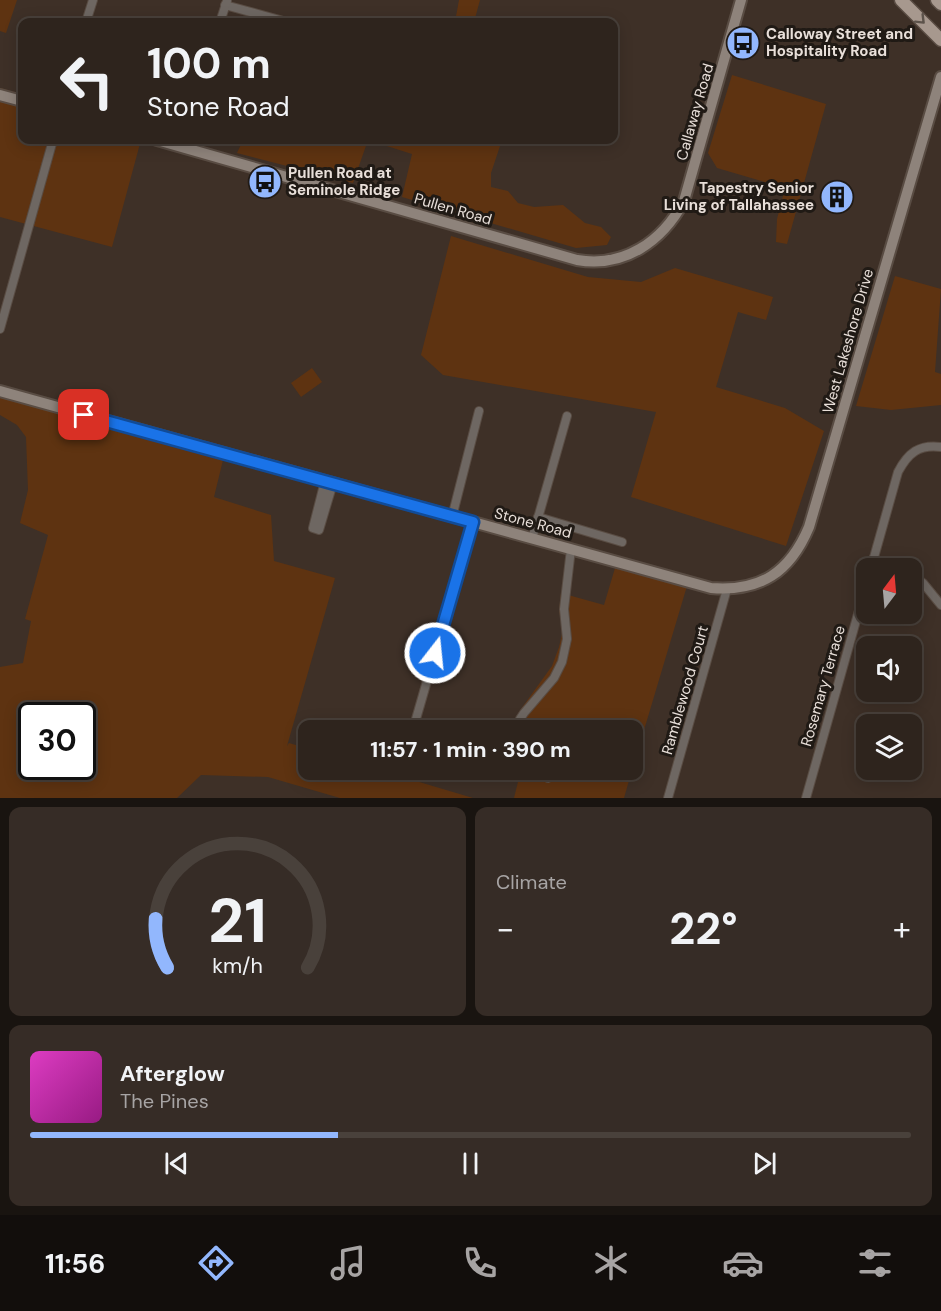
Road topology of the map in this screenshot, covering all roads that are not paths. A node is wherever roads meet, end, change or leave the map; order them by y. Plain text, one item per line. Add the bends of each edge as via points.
1 (93, 0) edge
2 (741, 0) edge
3 (901, 0) edge
4 (937, 0) edge
5 (226, 2) edge
6 (941, 4) edge
7 (87, 18) edge
8 (221, 18) edge
9 (275, 18) edge
10 (941, 40) edge
11 (941, 77) edge
12 (0, 95) edge
13 (938, 97) edge
14 (18, 100) edge
15 (52, 144) edge
16 (186, 144) edge
17 (638, 250) joint
18 (0, 329) edge
19 (0, 391) edge
20 (479, 411) dead end
21 (567, 416) dead end
22 (938, 447) edge
23 (329, 482) junction
24 (452, 517) junction
25 (538, 517) junction
26 (473, 522) junction
27 (316, 529) dead end
28 (532, 538) junction
29 (622, 542) dead end
30 (571, 549) junction
31 (873, 558) edge
32 (922, 582) edge
33 (747, 587) joint
34 (727, 589) junction
35 (941, 605) edge
36 (856, 621) edge
37 (416, 719) dead end
38 (520, 720) edge
39 (668, 798) edge
40 (806, 798) edge

1 - 7 street
2 - 17 street, Callaway Road via 684,201 660,235
3 -> 10 main road
4 - 6 main road
5 - 8 street
5 - 9 street
11 - 13 street, West Lakeshore Drive
12 - 14 street
13 - 33 street, West Lakeshore Drive via 809,527 786,565
15 - 18 street
16 - 17 street, Pullen Road via 577,260 608,261
19 - 23 street, Stone Road
20 - 24 street
21 - 25 street
22 - 31 street via 918,449 898,472
23 - 24 street, Stone Road
23 - 27 street
24 - 26 street, Stone Road
25 - 28 street
25 - 29 street
26 - 28 street, Stone Road
26 - 37 street
28 - 30 street, Stone Road
30 - 34 street, Stone Road
30 - 38 street via 564,609 567,639 562,662
32 - 35 street
33 - 34 street, Stone Road
34 - 39 street, Ramblewood Court
36 - 40 street, Rosemary Terrace

